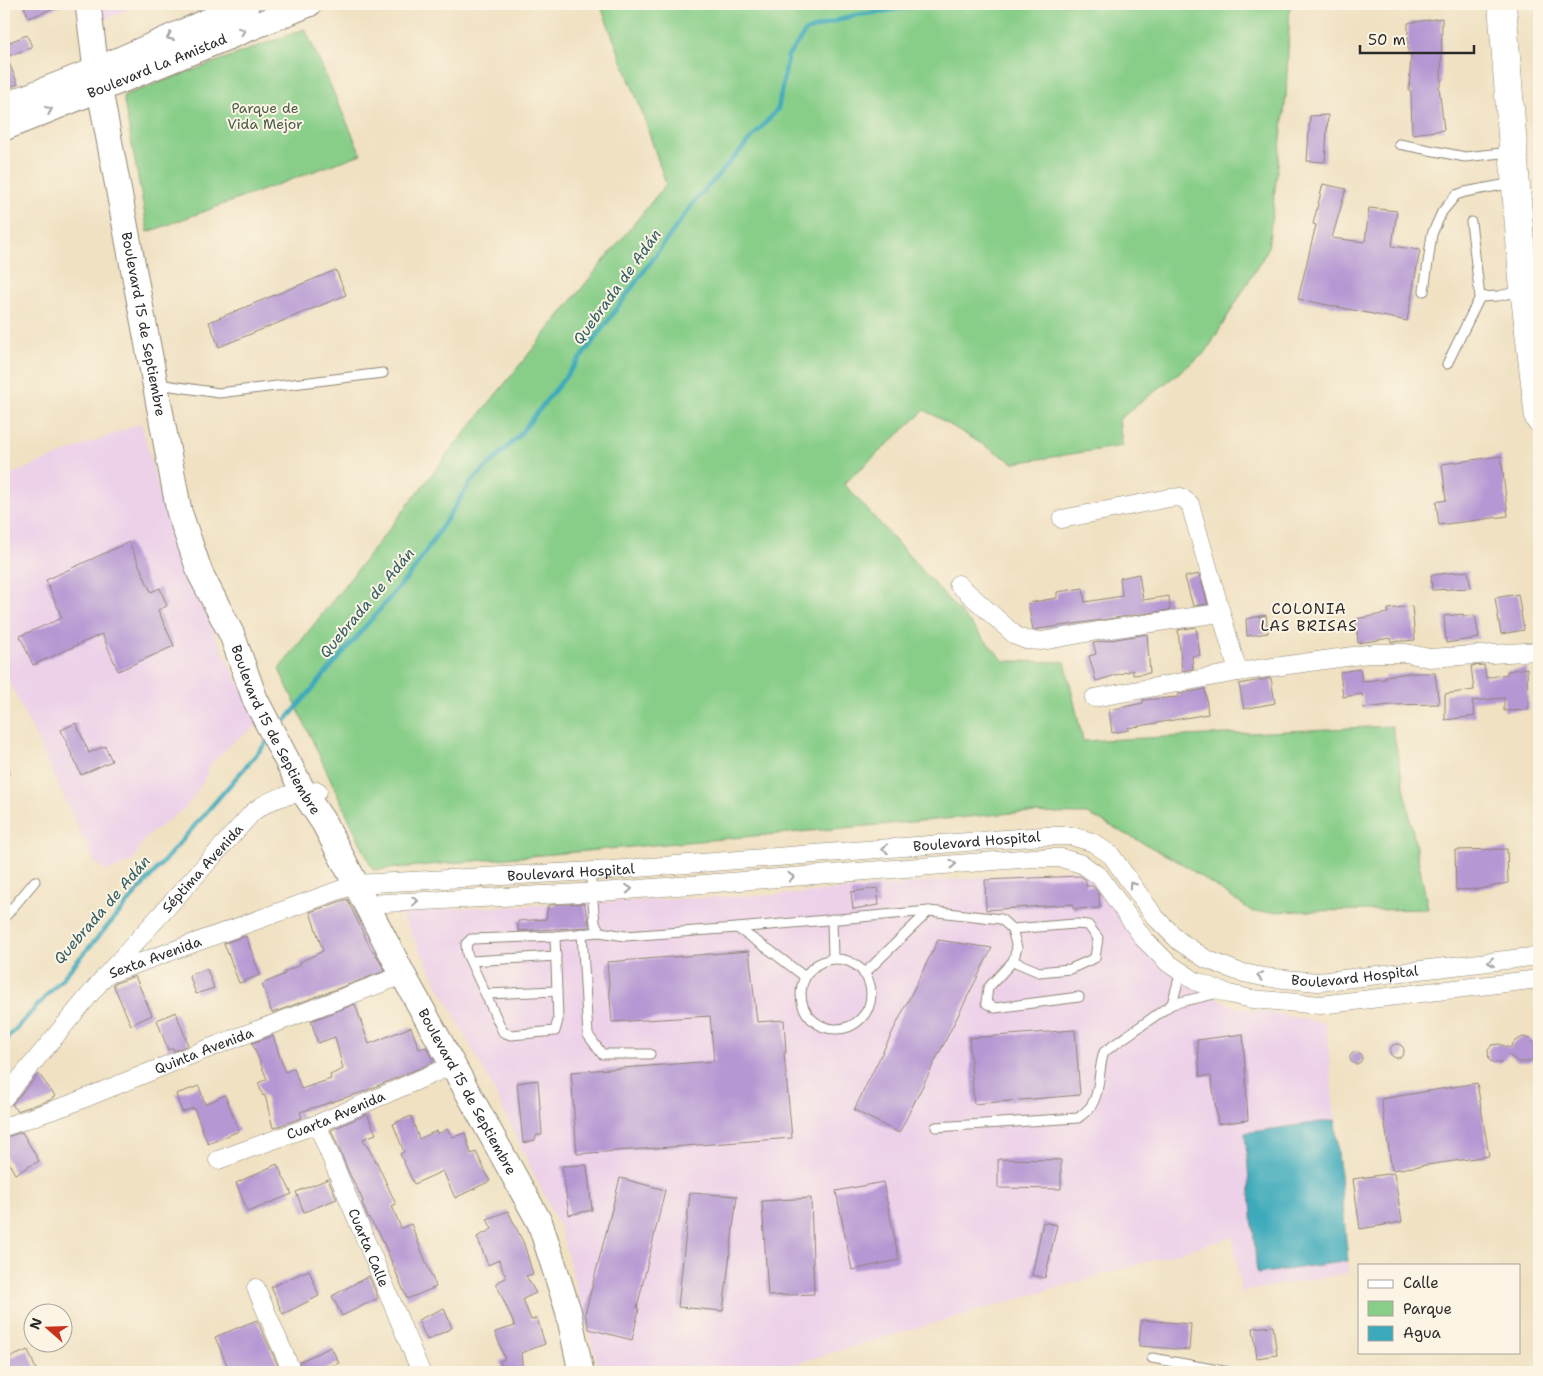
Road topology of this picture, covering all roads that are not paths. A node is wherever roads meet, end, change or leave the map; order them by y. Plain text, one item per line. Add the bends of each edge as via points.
1 (88, 4) edge
2 (247, 4) edge
3 (309, 4) edge
4 (1502, 4) edge
5 (98, 80) junction
6 (4, 106) edge
7 (4, 128) edge
8 (1399, 144) dead end
9 (1513, 152) junction
10 (1516, 183) junction
11 (1472, 222) dead end
12 (1524, 290) junction
13 (1424, 291) dead end
14 (1480, 298) junction
15 (1447, 364) dead end
16 (384, 373) dead end
17 (155, 384) junction
18 (1539, 418) edge
19 (1062, 519) dead end
20 (958, 584) dead end
21 (1220, 613) junction
22 (232, 635) junction
23 (1539, 651) edge
24 (1238, 672) junction
25 (1094, 698) dead end
26 (311, 792) junction
27 (590, 871) junction
28 (35, 881) dead end
29 (591, 892) junction
30 (361, 894) junction
31 (929, 911) junction
32 (4, 918) edge
33 (832, 919) junction
34 (737, 928) junction
35 (1012, 929) junction
36 (600, 932) junction
37 (582, 933) junction
38 (555, 936) junction
39 (556, 956) junction
40 (1539, 956) edge
41 (833, 959) junction
42 (471, 961) junction
43 (1013, 961) junction
44 (1181, 971) junction
45 (864, 974) junction
46 (106, 975) junction
47 (403, 975) junction
48 (805, 977) junction
49 (1539, 978) edge
50 (557, 991) junction
51 (1224, 992) junction
52 (487, 994) junction
53 (1079, 997) dead end
54 (1172, 1004) junction
55 (650, 1054) dead end
56 (453, 1065) junction
57 (4, 1098) edge
58 (317, 1124) junction
59 (4, 1127) edge
60 (936, 1127) dead end
61 (218, 1160) dead end
62 (256, 1288) dead end
63 (1152, 1358) dead end
64 (292, 1372) edge
65 (420, 1372) edge
66 (581, 1372) edge
67 (1229, 1372) edge

1 - 5 street, Boulevard 15 de Septiembre
2 -> 5 street, Boulevard La Amistad
5 -> 3 street, Boulevard La Amistad
4 - 9 main road
5 - 6 street, Boulevard La Amistad
7 -> 5 street, Boulevard La Amistad
5 - 17 street, Boulevard 15 de Septiembre
8 - 9 lane via 1465,156
9 - 10 main road
10 - 12 main road
10 - 13 lane via 1456,195 1442,212 1432,234
11 - 14 lane
12 - 14 lane
12 - 18 main road
14 - 15 lane
16 - 17 lane via 219,392
17 - 22 street, Boulevard 15 de Septiembre via 179,511 200,573
19 - 21 street via 1181,497 1190,504 1195,517
20 - 21 street via 1016,636 1042,642
21 - 24 street
22 - 26 street, Boulevard 15 de Septiembre via 263,678
22 - 26 street, Boulevard 15 de Septiembre via 255,699 286,757
23 - 24 street via 1429,658 1406,653 1375,653
24 - 25 street
26 - 30 street, Boulevard 15 de Septiembre
26 - 46 street, Séptima Avenida via 276,798 253,812
27 - 29 lane
27 - 30 street, Boulevard Hospital
40 -> 27 street, Boulevard Hospital via 1318,982 1239,972 1206,959 1179,941 1154,916 1111,855 1092,842 1071,836
28 - 32 lane
30 -> 29 street, Boulevard Hospital
29 - 36 lane via 594,923
29 -> 44 street, Boulevard Hospital via 1061,858 1082,864 1100,876 1144,939
30 - 46 street, Sexta Avenida
30 - 47 street, Boulevard 15 de Septiembre
31 - 33 lane
31 - 35 lane via 1001,919
31 - 45 lane
33 - 34 lane
33 - 41 lane
34 - 36 lane via 625,936
34 - 48 lane
35 - 43 lane via 1017,948
35 - 43 lane via 1088,925 1098,938 1095,958 1070,970 1039,972
36 - 37 lane
37 - 38 lane
37 - 55 lane via 588,1035 602,1054
38 - 39 lane
38 - 42 lane via 471,939 466,944
39 - 42 lane
39 - 50 lane
41 - 45 lane via 855,965
41 - 48 lane via 816,964
42 - 52 lane
43 - 53 lane via 988,988 986,1003 996,1008
44 - 51 street, Boulevard Hospital via 1195,981
44 - 54 lane
45 - 48 lane via 870,991 867,1010 855,1024 838,1030 819,1026 806,1013 800,995
46 - 57 street, Sexta Avenida
47 - 56 street, Boulevard 15 de Septiembre
47 - 59 street, Quinta Avenida
49 - 51 street, Boulevard Hospital via 1320,1005 1252,999
50 - 52 lane
50 - 52 lane via 555,1031 511,1035 503,1032
51 - 54 lane
54 - 60 lane via 1104,1052 1092,1106 1078,1118
56 - 58 street, Cuarta Avenida
56 - 66 street, Boulevard 15 de Septiembre via 540,1222 568,1310
58 - 61 street, Cuarta Avenida
58 - 65 street, Cuarta Calle
62 - 64 street
63 - 67 lane

